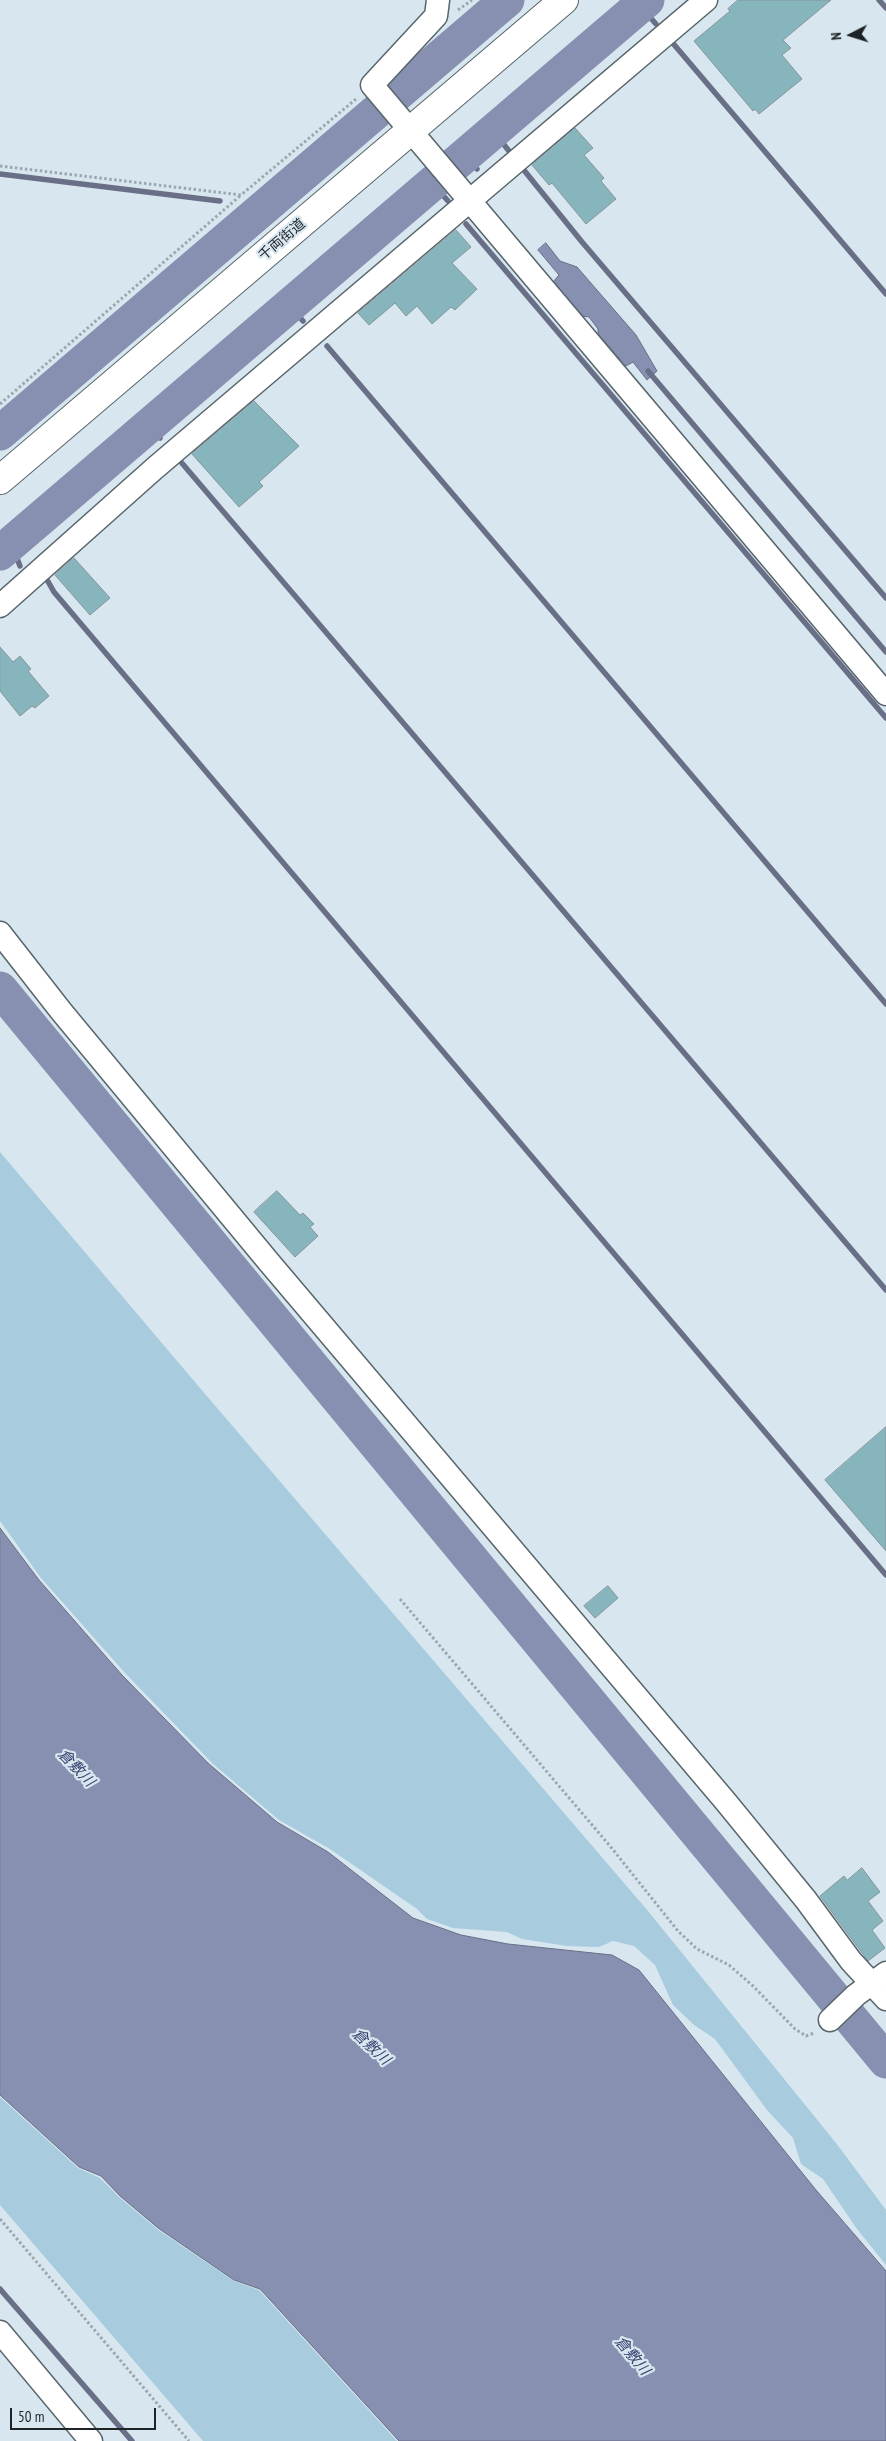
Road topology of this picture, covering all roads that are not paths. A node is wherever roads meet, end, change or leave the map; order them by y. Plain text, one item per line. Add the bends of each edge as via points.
1 (438, 0) edge
2 (564, 0) edge
3 (706, 0) edge
4 (405, 123) junction
5 (467, 196) junction
6 (0, 480) edge
7 (0, 606) edge
8 (886, 694) edge
9 (0, 933) edge
10 (875, 1988) edge
11 (830, 2020) road end
12 (0, 2332) edge
13 (91, 2441) edge

1 - 4 street via 436,16 375,89
2 - 4 street, 千両街道
3 - 5 street
4 - 5 street
4 - 6 street, 千両街道
5 - 7 street
5 - 8 street
9 - 10 street via 268,1260 738,1817
10 - 11 street
12 - 13 street

